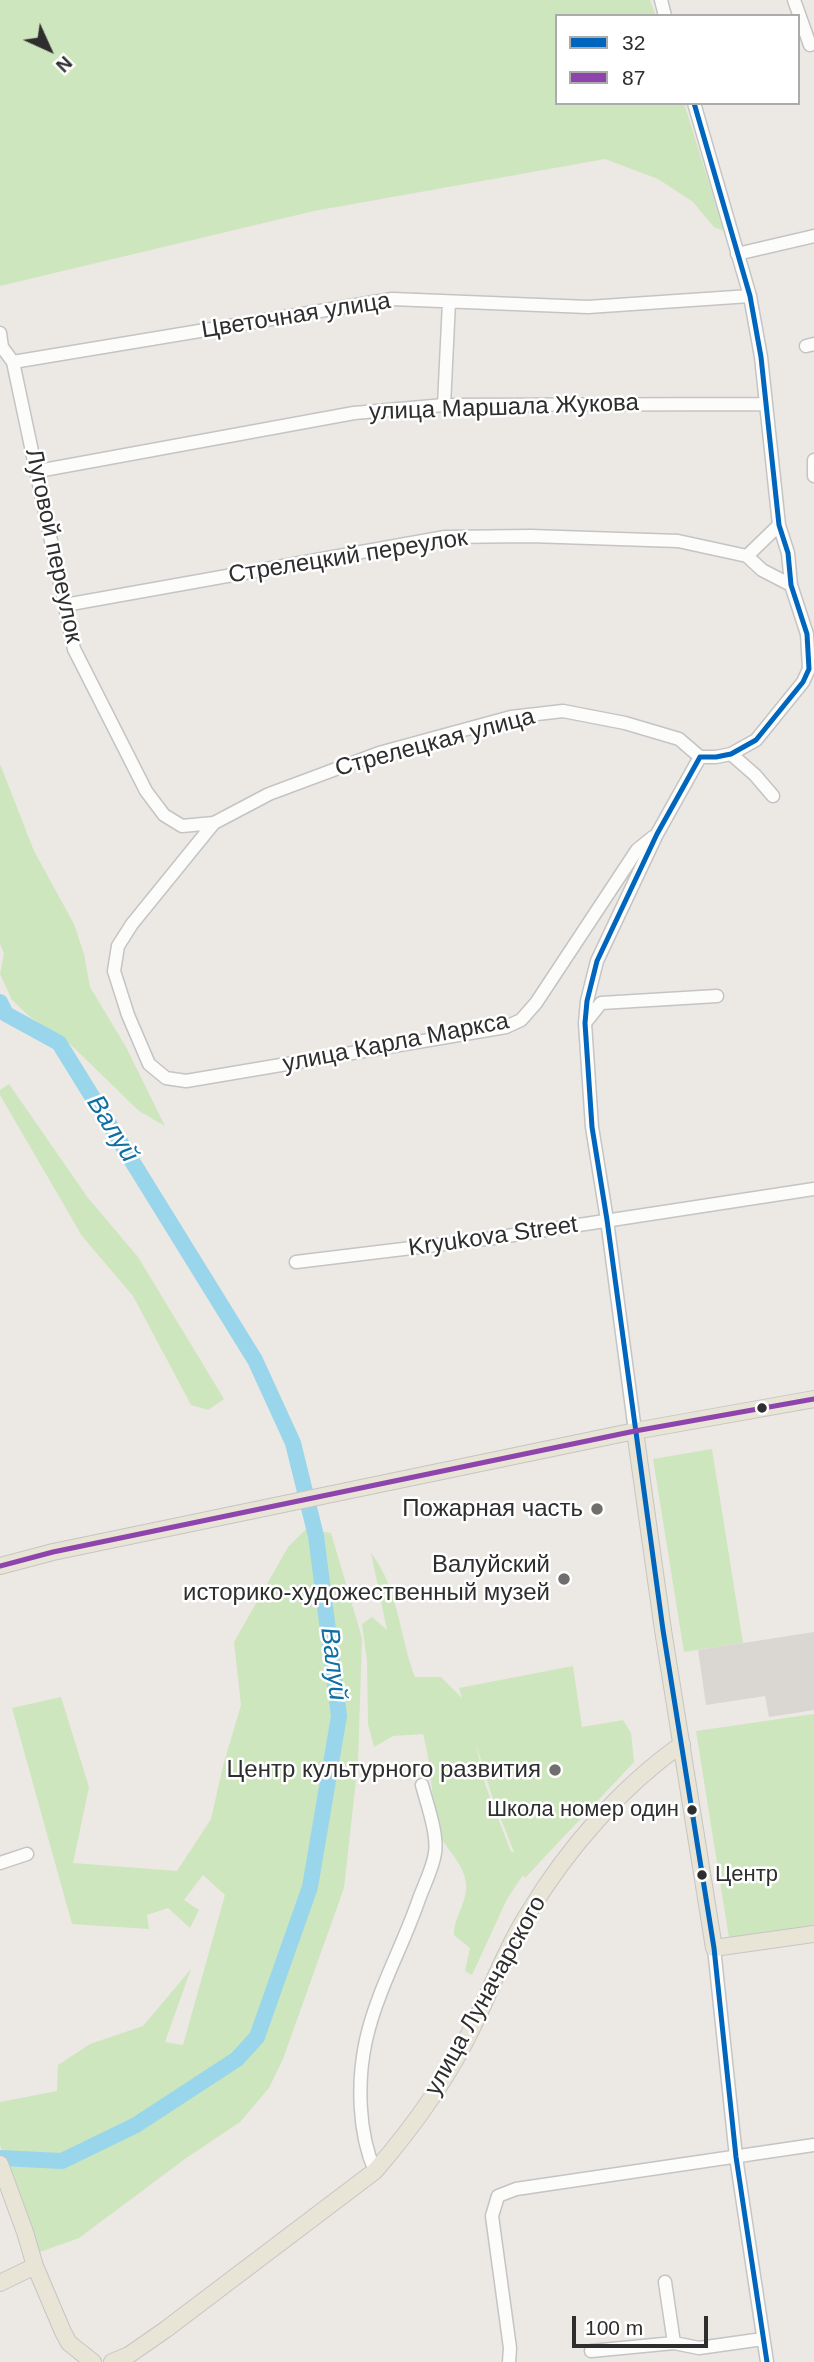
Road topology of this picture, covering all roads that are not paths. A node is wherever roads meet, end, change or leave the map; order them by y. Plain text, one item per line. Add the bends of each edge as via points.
1 (800, 21) edge
2 (807, 46) edge
3 (695, 105) edge
4 (814, 236) edge
5 (737, 254) junction
6 (750, 296) junction
7 (449, 302) junction
8 (0, 333) edge
9 (13, 362) junction
10 (766, 404) junction
11 (444, 405) junction
12 (814, 460) edge
13 (38, 471) junction
14 (814, 476) edge
15 (779, 525) junction
16 (747, 556) junction
17 (791, 585) junction
18 (65, 605) junction
19 (731, 754) junction
20 (699, 757) junction
21 (773, 796) dead end
22 (214, 823) junction
23 (657, 834) junction
24 (717, 996) dead end
25 (585, 1023) junction
26 (814, 1189) edge
27 (607, 1220) junction
28 (296, 1262) dead end
29 (814, 1399) edge
30 (635, 1431) junction
31 (0, 1566) edge
32 (681, 1744) junction
33 (422, 1785) dead end
34 (27, 1854) dead end
35 (0, 1863) edge
36 (814, 1934) edge
37 (714, 1948) junction
38 (814, 2145) edge
39 (736, 2157) junction
40 (0, 2164) edge
41 (375, 2171) junction
42 (35, 2266) junction
43 (665, 2281) dead end
44 (0, 2283) edge
45 (763, 2339) junction
46 (674, 2343) junction
47 (592, 2351) dead end
48 (700, 2355) edge
49 (87, 2358) edge
50 (112, 2362) edge
51 (509, 2362) edge
52 (766, 2362) edge

1 - 2 street
3 - 5 street
4 - 5 street
5 - 6 street
6 - 7 street, Цветочная улица via 589,307
6 - 10 street
7 - 9 street, Цветочная улица via 392,299
7 - 11 street
8 - 9 street, Луговой переулок via 2,347
9 - 13 street, Луговой переулок
10 - 11 street, улица Маршала Жукова
10 - 15 street
11 - 13 street, улица Маршала Жукова via 354,413
12 - 14 street
13 - 18 street, Луговой переулок
15 - 16 street
15 - 17 street
16 - 17 street, Стрелецкий переулок
16 - 18 street, Стрелецкий переулок via 678,541 444,537
17 - 19 street via 807,634 808,669 803,682 755,740
18 - 22 street, Луговой переулок via 74,649 146,790 164,815 182,826
19 - 20 street
19 - 21 street
20 - 22 street, Стрелецкая улица via 679,739 625,723 564,711 511,717 379,753 269,794
20 - 23 street
22 - 23 street, улица Карла Маркса via 132,924 118,946 114,971 149,1064 166,1078 186,1081 506,1027 521,1020 637,850
23 - 25 street via 597,961
24 - 25 street via 601,1003
25 - 27 street via 592,1127
26 - 27 street, Kryukova Street
27 - 28 street, Kryukova Street
27 - 30 street
29 - 30 main road
30 - 31 main road
30 - 32 main road
32 - 37 main road
32 - 41 main road, улица Луначарского via 636,1781 557,1870 502,1961 442,2083
33 - 41 street via 435,1853 366,2040 360,2106 367,2154
34 - 35 street
36 - 37 main road
37 - 39 street
38 - 39 street
39 - 45 street
39 - 51 street via 516,2189 498,2196 492,2216
40 - 42 main road
41 - 50 main road, улица Луначарского via 165,2330
42 - 44 main road
42 - 49 main road via 62,2332
43 - 46 street
45 - 48 street
45 - 52 street
46 - 47 street
46 - 48 street

